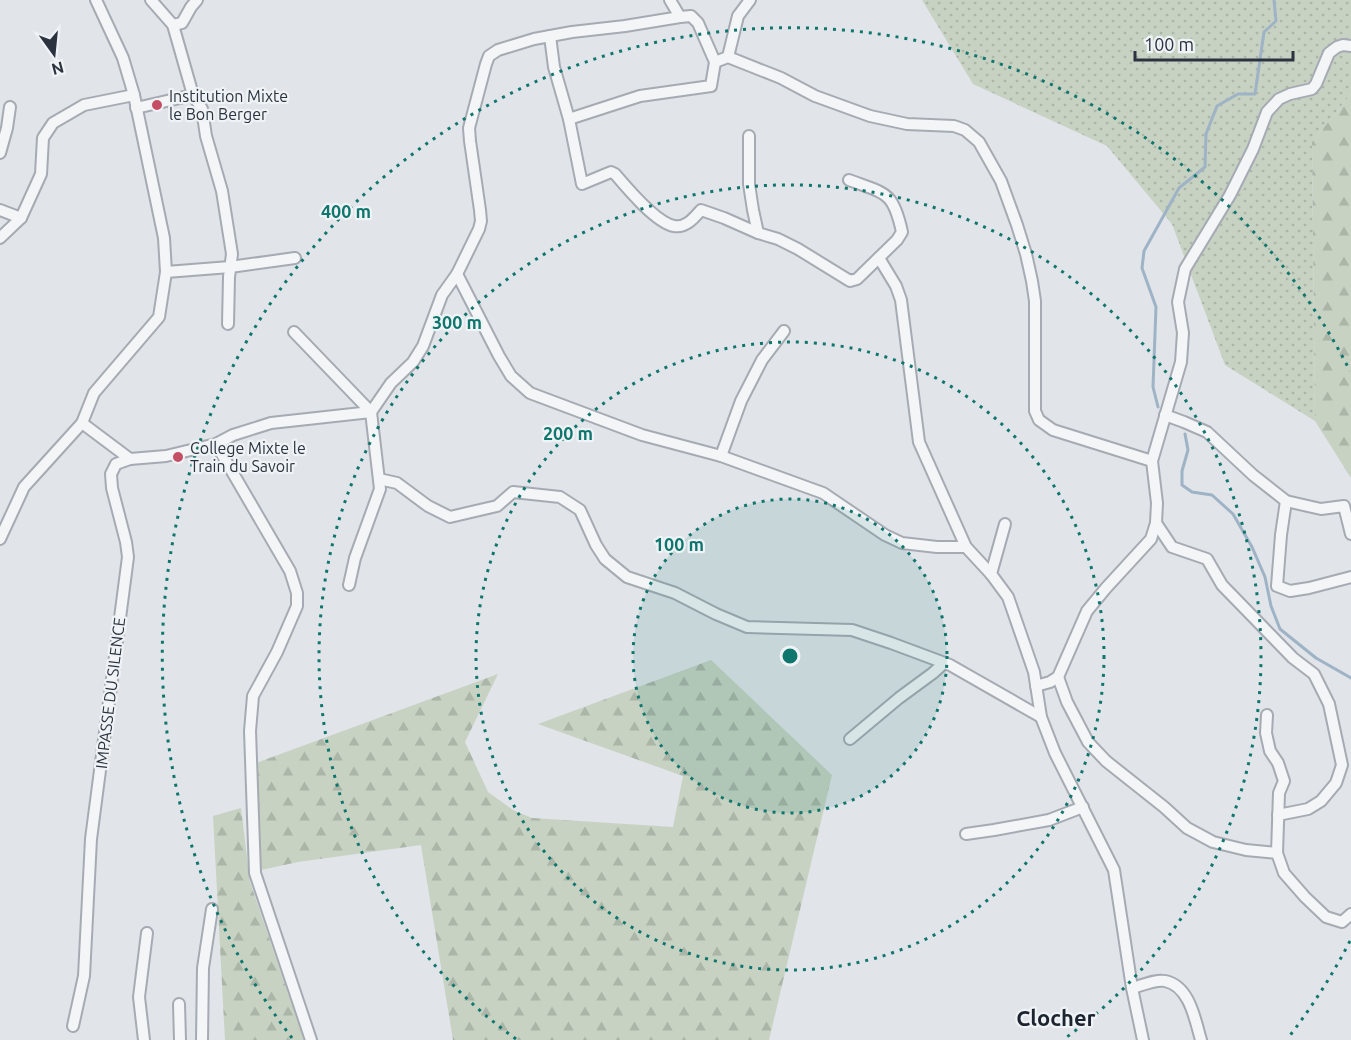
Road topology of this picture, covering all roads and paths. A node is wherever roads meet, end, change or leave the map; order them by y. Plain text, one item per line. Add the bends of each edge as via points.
1 (96, 0) edge
2 (151, 0) edge
3 (197, 0) edge
4 (670, 0) edge
5 (750, 0) edge
6 (680, 17) junction
7 (173, 26) junction
8 (550, 36) junction
9 (1351, 46) edge
10 (728, 57) junction
11 (715, 62) junction
12 (134, 95) junction
13 (193, 95) junction
14 (10, 107) dead end
15 (136, 108) junction
16 (569, 119) junction
17 (749, 136) dead end
18 (0, 153) edge
19 (849, 180) dead end
20 (0, 210) edge
21 (21, 218) junction
22 (758, 233) junction
23 (0, 238) edge
24 (294, 258) dead end
25 (879, 258) junction
26 (230, 267) junction
27 (166, 272) junction
28 (457, 274) junction
29 (228, 324) dead end
30 (784, 330) dead end
31 (294, 332) dead end
32 (371, 412) junction
33 (1165, 416) junction
34 (82, 423) junction
35 (216, 444) junction
36 (721, 456) junction
37 (130, 459) junction
38 (1152, 461) junction
39 (379, 479) junction
40 (1286, 501) junction
41 (1156, 523) junction
42 (1005, 524) dead end
43 (1351, 534) edge
44 (0, 539) edge
45 (966, 547) junction
46 (991, 574) junction
47 (1351, 577) edge
48 (349, 585) dead end
49 (944, 663) junction
50 (1058, 677) junction
51 (1036, 686) junction
52 (1267, 715) dead end
53 (1041, 717) junction
54 (850, 739) dead end
55 (1083, 807) junction
56 (1278, 815) junction
57 (966, 834) dead end
58 (1276, 853) junction
59 (212, 909) dead end
60 (1351, 914) edge
61 (147, 933) dead end
62 (1132, 988) junction
63 (179, 1004) dead end
64 (73, 1026) dead end
65 (144, 1040) edge
66 (180, 1040) edge
67 (202, 1040) edge
68 (311, 1040) edge
69 (1143, 1040) edge
70 (1201, 1040) edge

1 - 12 street via 123,58
2 - 7 street
3 - 7 street via 182,23
4 - 6 street
5 - 10 street via 738,16
6 - 8 street
6 - 11 street via 691,16 698,23
7 - 13 street
8 - 16 street via 554,67
8 - 28 street via 489,56 470,128 481,221
9 - 33 street via 1343,45 1329,53 1312,89 1279,99 1267,112 1230,195 1185,269 1178,302 1183,333 1181,362
10 - 11 street
10 - 38 street via 870,116 907,124 954,126 979,142 1001,181 1028,263 1035,302 1035,411 1039,420 1053,430
11 - 16 street via 711,86 640,96
12 - 15 street
12 - 21 street via 84,105 53,123 43,138 41,174
13 - 15 street
13 - 26 street via 202,109 222,191 232,254
14 - 18 street
15 - 27 street via 164,238
16 - 22 street via 582,184 611,172 639,202 675,226 687,223 700,210
17 - 22 street via 749,184
19 - 25 street via 888,195 898,212 902,232
20 - 21 street
21 - 23 street
22 - 25 street via 798,249 850,281
24 - 26 street
25 - 45 street via 901,300 919,442
26 - 27 street
26 - 29 street
27 - 34 street via 159,317 94,393
28 - 32 street via 442,295 423,346
28 - 36 street via 511,376 530,393 642,435
30 - 36 street via 762,360 741,401
31 - 32 street
32 - 35 street via 271,423
32 - 39 street
33 - 38 street
33 - 40 street via 1207,432
34 - 37 street
34 - 44 street via 24,487
35 - 37 street via 166,456
35 - 68 street via 291,572 297,593 297,606 253,696 250,730 255,873
36 - 45 street via 824,494 902,543
37 - 64 street, IMPASSE DU SILENCE via 116,464 111,474 128,557 92,839 84,975
38 - 41 street
39 - 48 street via 380,489
39 - 49 street via 397,483 450,517 497,506 513,492 560,497 580,510 605,559 627,577 675,593 747,627 852,630
40 - 43 street via 1321,509 1344,506
40 - 47 street via 1277,586 1290,591
41 - 50 street via 1151,539 1087,611
41 - 56 street via 1172,547 1207,558 1222,585 1293,658 1314,674 1329,704 1342,765 1336,783 1321,801
42 - 46 street
45 - 46 street
46 - 51 street via 1008,597
49 - 53 street
49 - 54 street
50 - 51 street
50 - 58 street via 1088,742 1187,828 1213,842
51 - 53 street
52 - 56 street via 1270,751 1284,781
53 - 55 street
55 - 57 street via 1049,820
55 - 62 street via 1114,870
56 - 58 street
58 - 60 street via 1284,873 1326,917 1342,922
59 - 67 street via 203,968
61 - 65 street via 140,997
62 - 69 street
62 - 70 street via 1163,980 1172,983 1188,1000
63 - 66 street

